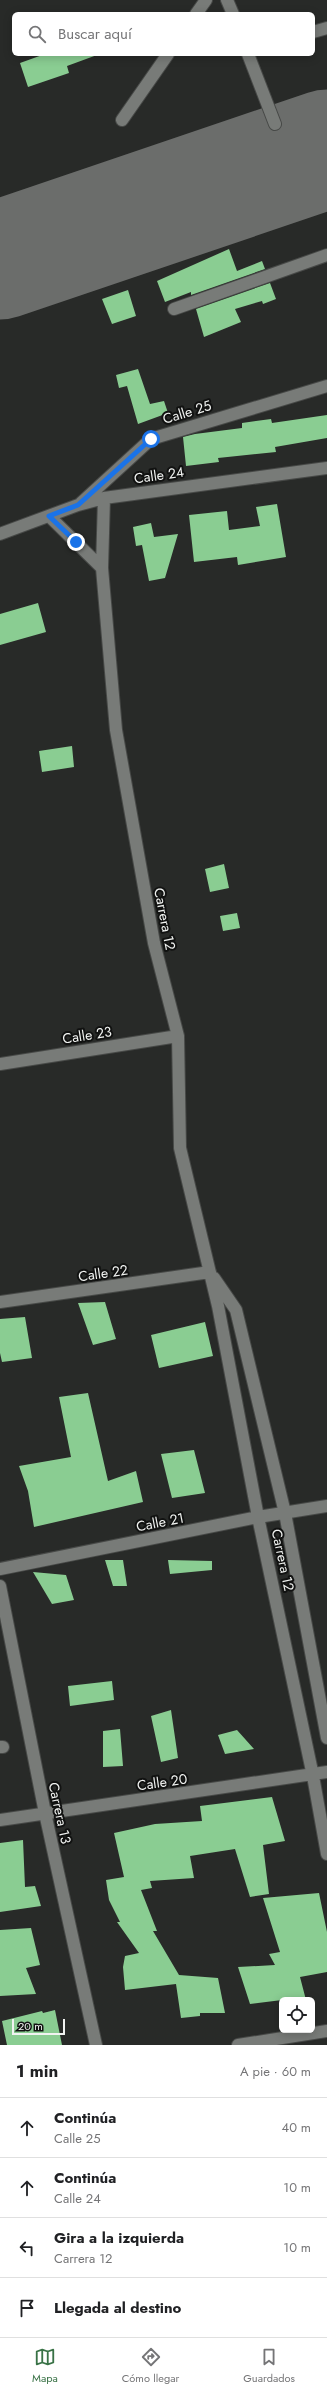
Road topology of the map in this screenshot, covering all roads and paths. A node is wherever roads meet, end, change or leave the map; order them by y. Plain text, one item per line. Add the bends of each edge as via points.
1 (206, 0) edge
2 (227, 0) edge
3 (197, 12) edge
4 (232, 12) edge
5 (327, 28) edge
6 (315, 31) edge
7 (167, 56) edge
8 (249, 56) edge
9 (122, 120) dead end
10 (275, 124) dead end
11 (327, 255) edge
12 (174, 309) dead end
13 (327, 386) edge
14 (327, 468) edge
15 (104, 498) junction
16 (78, 505) junction
17 (49, 516) junction
18 (0, 534) edge
19 (102, 568) junction
20 (178, 1036) junction
21 (0, 1064) edge
22 (210, 1272) junction
23 (0, 1302) edge
24 (327, 1506) edge
25 (285, 1513) junction
26 (258, 1517) junction
27 (0, 1569) edge
28 (0, 1586) edge
29 (327, 1738) edge
30 (327, 1772) edge
31 (314, 1776) junction
32 (45, 1814) junction
33 (0, 1820) edge
34 (327, 1854) edge
35 (327, 2031) edge
36 (96, 2045) edge
37 (238, 2045) edge

1 - 3 street
2 - 4 street
5 - 6 street
7 - 9 street
8 - 10 street
11 - 12 street
13 - 16 street, Calle 25 via 151,439
14 - 15 street, Calle 24
15 - 16 street, Calle 24
15 - 19 street, Carrera 12
16 - 17 street, Calle 24
17 - 18 street, Calle 24
17 - 19 street
19 - 20 street, Carrera 12 via 116,730 154,943
20 - 21 street, Calle 23
20 - 22 street, Carrera 12 via 180,1148
22 - 23 street, Calle 22
22 - 25 street, Carrera 12 via 236,1310
22 - 26 street, Carrera 12
24 - 25 street, Calle 21
25 - 26 street, Calle 21
25 - 29 street, Carrera 12
26 - 27 street, Calle 21
26 - 31 street, Carrera 12
28 - 32 street, Carrera 13
30 - 31 street, Calle 20
31 - 32 street, Calle 20
31 - 34 street, Carrera 12
32 - 33 street, Calle 20
32 - 36 street, Carrera 13
35 - 37 street

